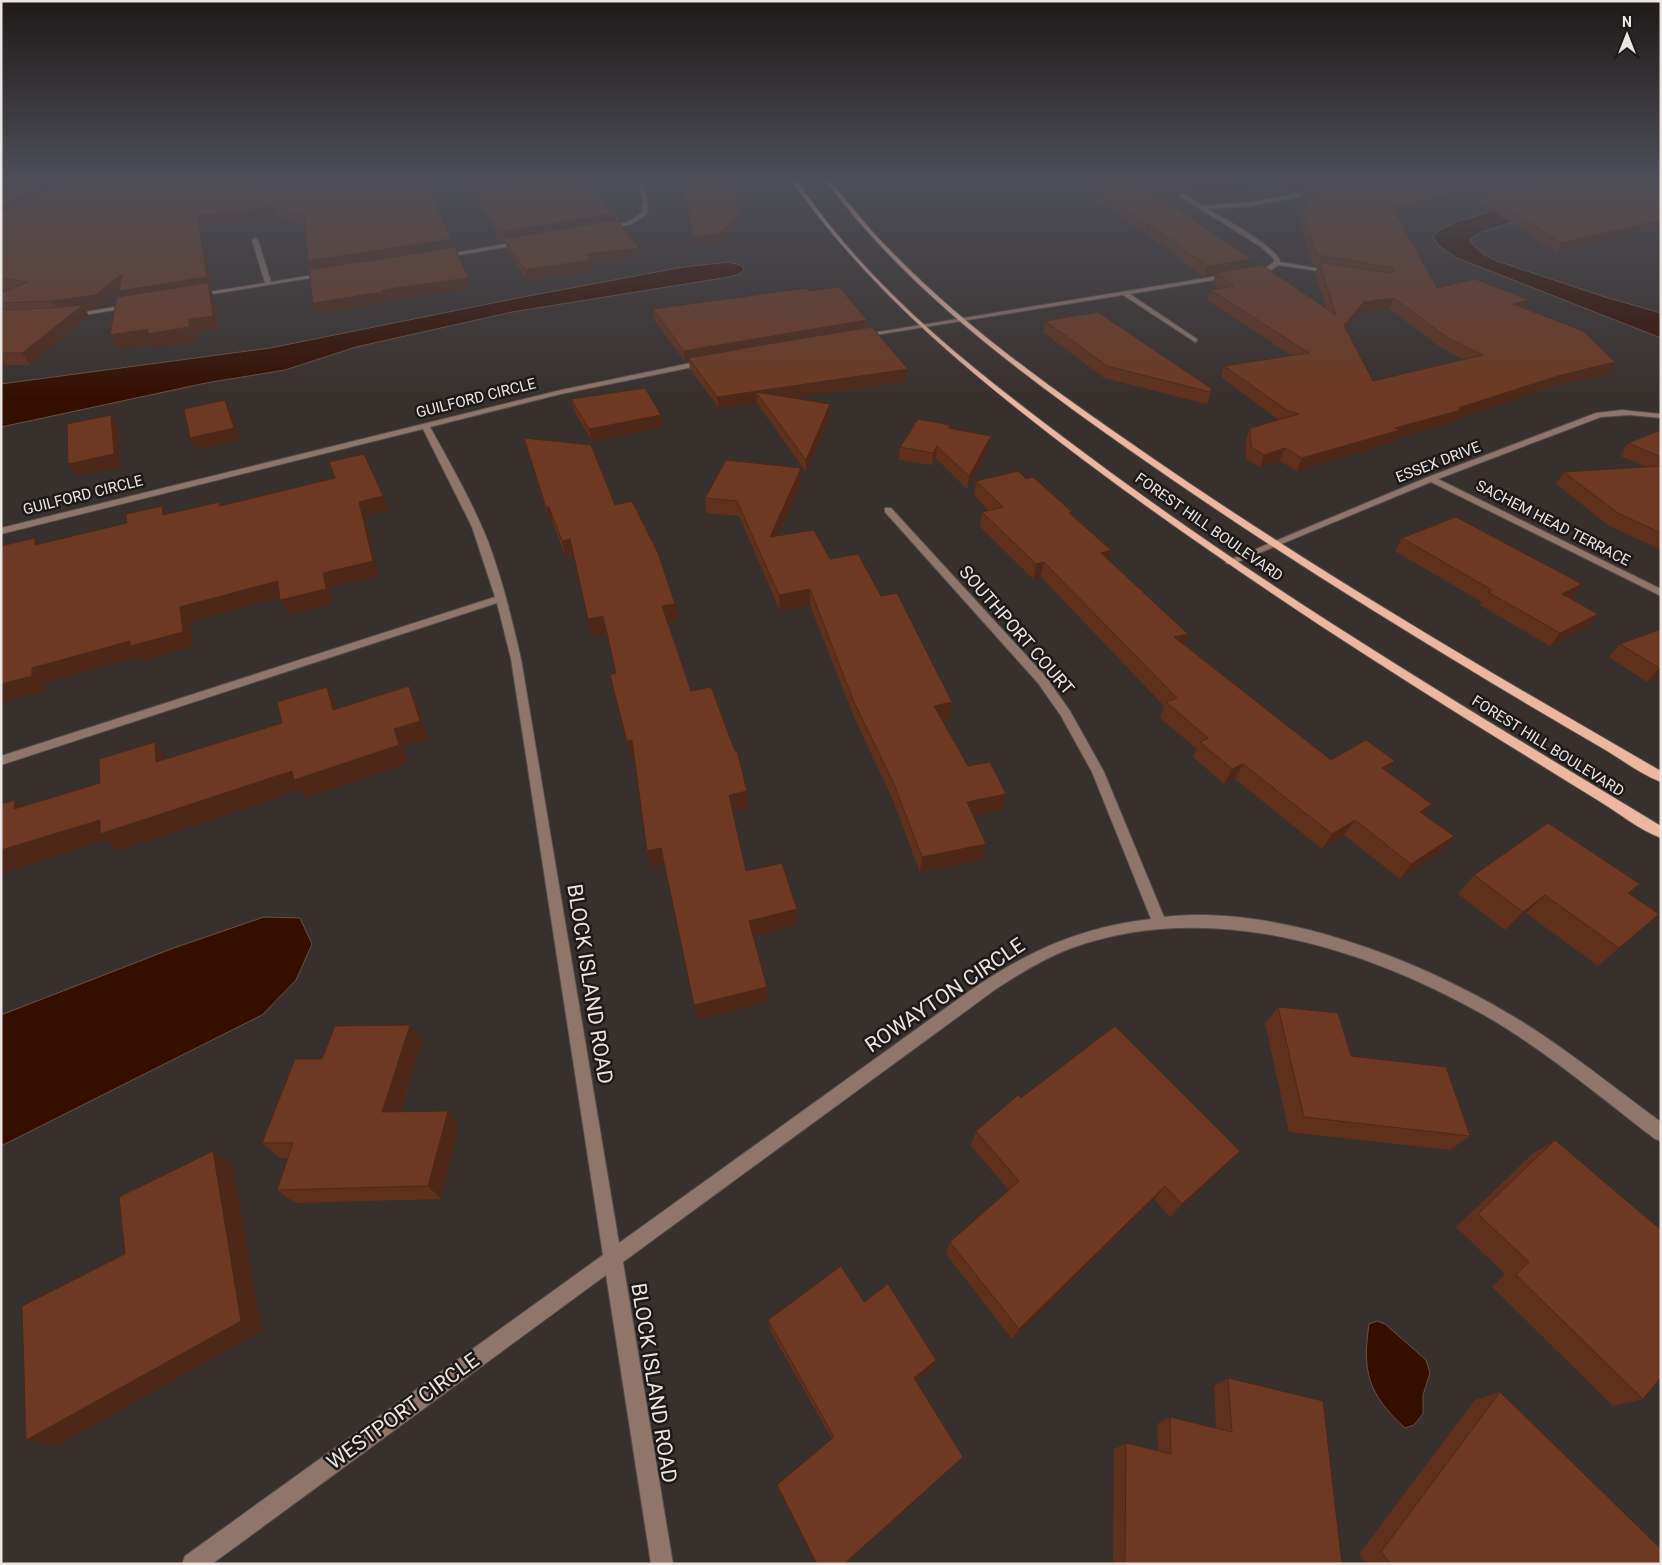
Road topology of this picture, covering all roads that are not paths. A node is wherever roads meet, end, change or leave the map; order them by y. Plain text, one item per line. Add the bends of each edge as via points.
1 (259, 253) edge
2 (459, 253) edge
3 (849, 253) edge
4 (889, 253) edge
5 (1273, 253) edge
6 (435, 257) edge
7 (1277, 263) junction
8 (1338, 272) edge
9 (337, 273) edge
10 (1248, 273) edge
11 (1239, 274) edge
12 (268, 284) junction
13 (1124, 293) junction
14 (190, 297) edge
15 (141, 304) edge
16 (67, 315) edge
17 (963, 320) junction
18 (922, 327) junction
19 (852, 337) edge
20 (1195, 340) dead end
21 (712, 361) edge
22 (1661, 416) edge
23 (425, 426) junction
24 (1432, 479) junction
25 (888, 510) dead end
26 (1, 531) edge
27 (1275, 544) junction
28 (1230, 562) junction
29 (1661, 593) edge
30 (501, 598) junction
31 (1, 760) edge
32 (1661, 777) edge
33 (1661, 833) edge
34 (1160, 924) junction
35 (1661, 1133) edge
36 (612, 1258) junction
37 (192, 1564) edge
38 (662, 1564) edge

1 - 12 street
2 - 6 street
3 - 18 main road, FOREST HILL BOULEVARD
4 - 17 main road, FOREST HILL BOULEVARD
5 - 7 street
7 - 8 street
7 - 10 street via 1268,270
9 - 12 street
11 - 13 street
12 - 14 street
13 - 17 street
13 - 20 street
15 - 16 street
17 - 18 street
17 - 27 main road, FOREST HILL BOULEVARD via 1154,464
18 - 19 street
18 - 28 main road, FOREST HILL BOULEVARD via 1105,472
21 - 23 street, GUILFORD CIRCLE via 561,392
22 - 24 street, ESSEX DRIVE via 1612,412
23 - 26 street, GUILFORD CIRCLE
23 - 30 street, BLOCK ISLAND ROAD via 452,472 478,529
24 - 27 street, ESSEX DRIVE
24 - 29 street, SACHEM HEAD TERRACE
25 - 34 street, SOUTHPORT COURT via 1042,680 1066,714 1098,772
27 - 28 street, ESSEX DRIVE
27 - 32 main road, FOREST HILL BOULEVARD via 1498,682
28 - 33 main road, FOREST HILL BOULEVARD via 1438,696
30 - 31 street
30 - 36 street, BLOCK ISLAND ROAD via 516,659
34 - 35 street, ROWAYTON CIRCLE via 1192,922 1255,926 1353,948 1420,975 1490,1011 1545,1047
34 - 36 street, ROWAYTON CIRCLE via 1123,928 1067,943 1016,967
36 - 37 street, WESTPORT CIRCLE
36 - 38 street, BLOCK ISLAND ROAD

